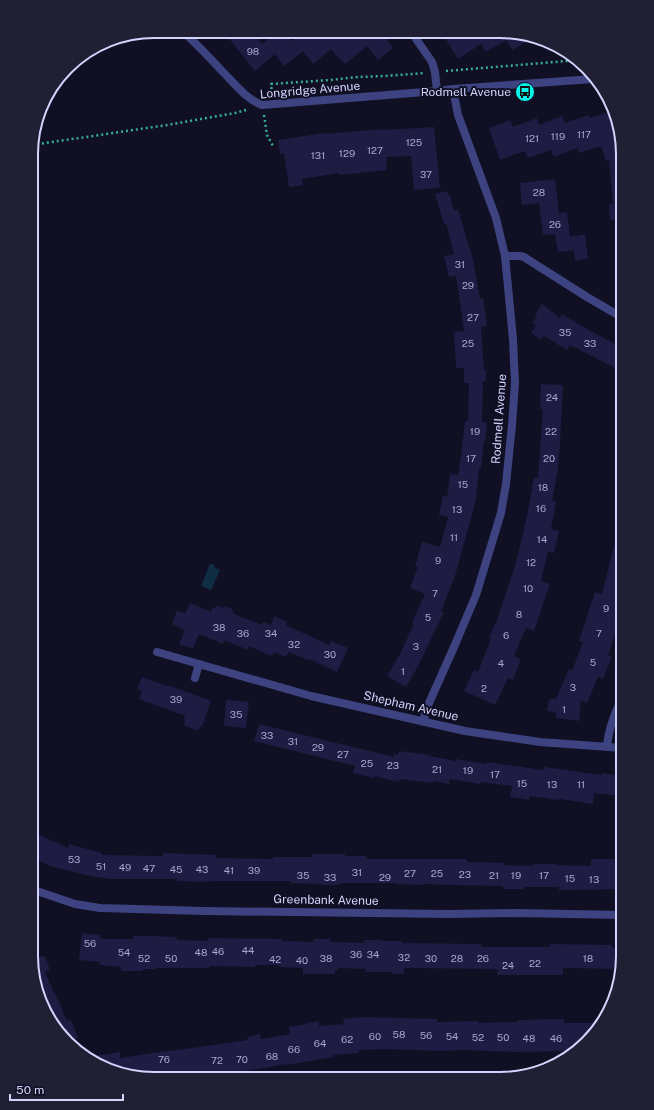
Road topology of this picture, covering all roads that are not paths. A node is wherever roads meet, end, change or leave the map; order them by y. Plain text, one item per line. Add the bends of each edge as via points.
1 (189, 38) edge
2 (415, 38) edge
3 (588, 78) edge
4 (453, 89) junction
5 (437, 91) junction
6 (505, 256) junction
7 (616, 314) edge
8 (157, 652) dead end
9 (199, 664) junction
10 (195, 678) dead end
11 (616, 712) edge
12 (424, 722) junction
13 (607, 747) junction
14 (616, 748) edge
15 (38, 891) edge
16 (616, 915) edge

1 - 5 street, Longridge Avenue via 250,99 262,105
2 - 5 street via 432,62
3 - 4 street, Longridge Avenue
4 - 5 street, Longridge Avenue
4 - 6 street, Rodmell Avenue via 458,115 496,218
6 - 7 street via 524,257
6 - 12 street, Rodmell Avenue via 515,383 501,513 476,595 425,712
8 - 9 street, Shepham Avenue
9 - 10 street
9 - 12 street, Shepham Avenue via 311,696
11 - 13 street
12 - 13 street, Shepham Avenue via 540,742
13 - 14 street, Shepham Avenue
15 - 16 street, Greenbank Avenue via 75,904 100,908

